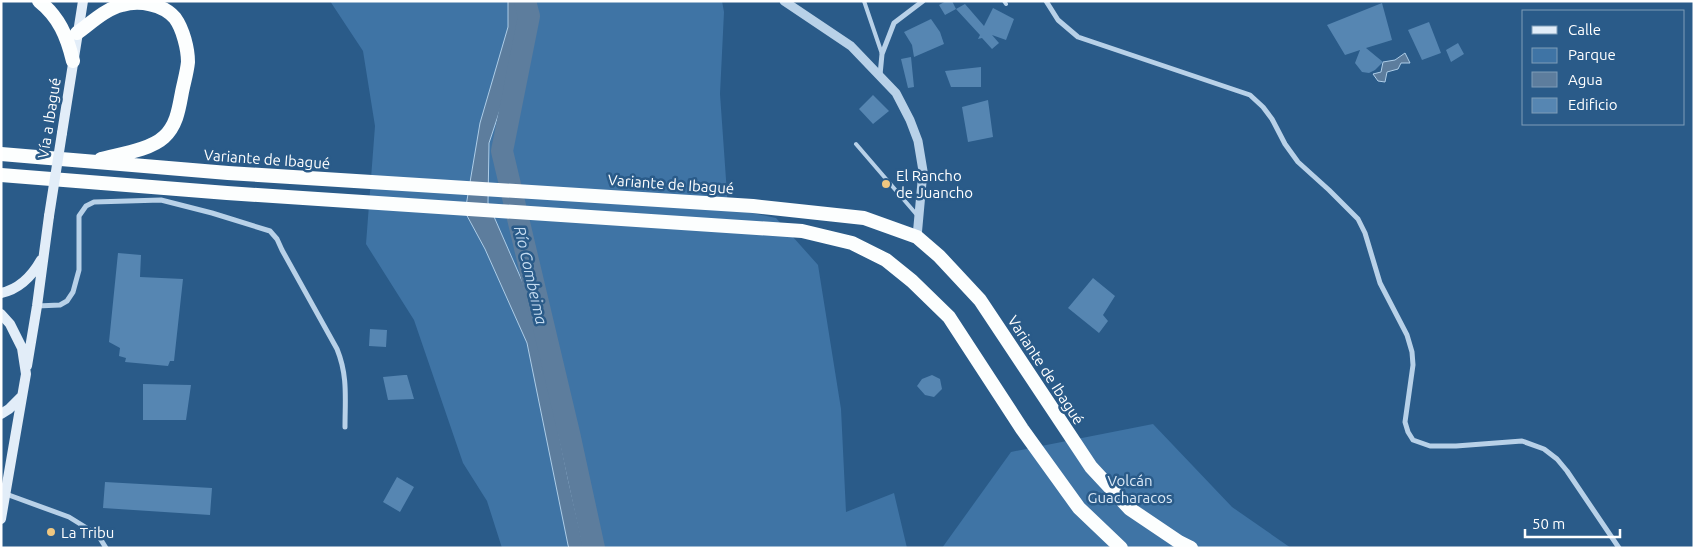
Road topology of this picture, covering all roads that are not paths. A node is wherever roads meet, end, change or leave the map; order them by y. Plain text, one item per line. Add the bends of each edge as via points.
1 (39, 1) edge
2 (83, 1) edge
3 (784, 1) edge
4 (864, 1) edge
5 (923, 1) edge
6 (1046, 1) edge
7 (77, 33) junction
8 (882, 54) junction
9 (73, 60) junction
10 (880, 75) junction
11 (856, 144) dead end
12 (2, 154) edge
13 (91, 162) junction
14 (1, 175) edge
15 (918, 217) junction
16 (918, 237) junction
17 (45, 240) junction
18 (1, 293) edge
19 (38, 306) junction
20 (1, 314) edge
21 (26, 374) junction
22 (21, 397) junction
23 (1, 414) edge
24 (345, 427) dead end
25 (3, 501) edge
26 (1, 519) edge
27 (106, 548) edge
28 (1121, 548) edge
29 (1191, 548) edge
30 (1619, 548) edge

1 - 9 highway via 64,30
2 - 7 main road, Vía a Ibagué
3 - 10 street via 852,46
4 - 8 lane
5 - 8 street via 894,23
6 - 30 street via 1058,20 1078,37 1250,95 1263,107 1298,162 1358,219 1365,233 1380,283 1408,335 1412,352 1405,422 1413,440 1430,446 1522,441 1544,449 1567,472
7 - 9 main road, Vía a Ibagué
7 - 13 highway via 121,5 150,4 174,18 185,41 188,61 176,119 164,137 154,145
8 - 10 street
9 - 17 main road, Vía a Ibagué, bridge
10 - 15 street via 896,94 918,141 923,171
11 - 15 lane
12 - 13 highway, Variante de Ibagué
13 - 16 highway, Variante de Ibagué via 753,206 864,218
14 - 28 highway via 802,231 852,243 886,260 950,317 1022,429 1079,508
15 - 16 street
16 - 29 highway, Variante de Ibagué via 980,300 1091,467 1130,510
17 - 18 main road, Vía a Ibagué via 41,261 30,278 12,291
17 - 19 main road, Vía a Ibagué
19 - 21 main road, Vía a Ibagué
19 - 24 street via 60,305 73,292 79,270 79,216 86,206 94,202 161,200 270,231 344,365
20 - 21 main road via 22,348
21 - 22 main road, Vía a Ibagué
22 - 23 main road
22 - 25 main road
25 - 26 main road
25 - 27 street via 69,517 98,535

